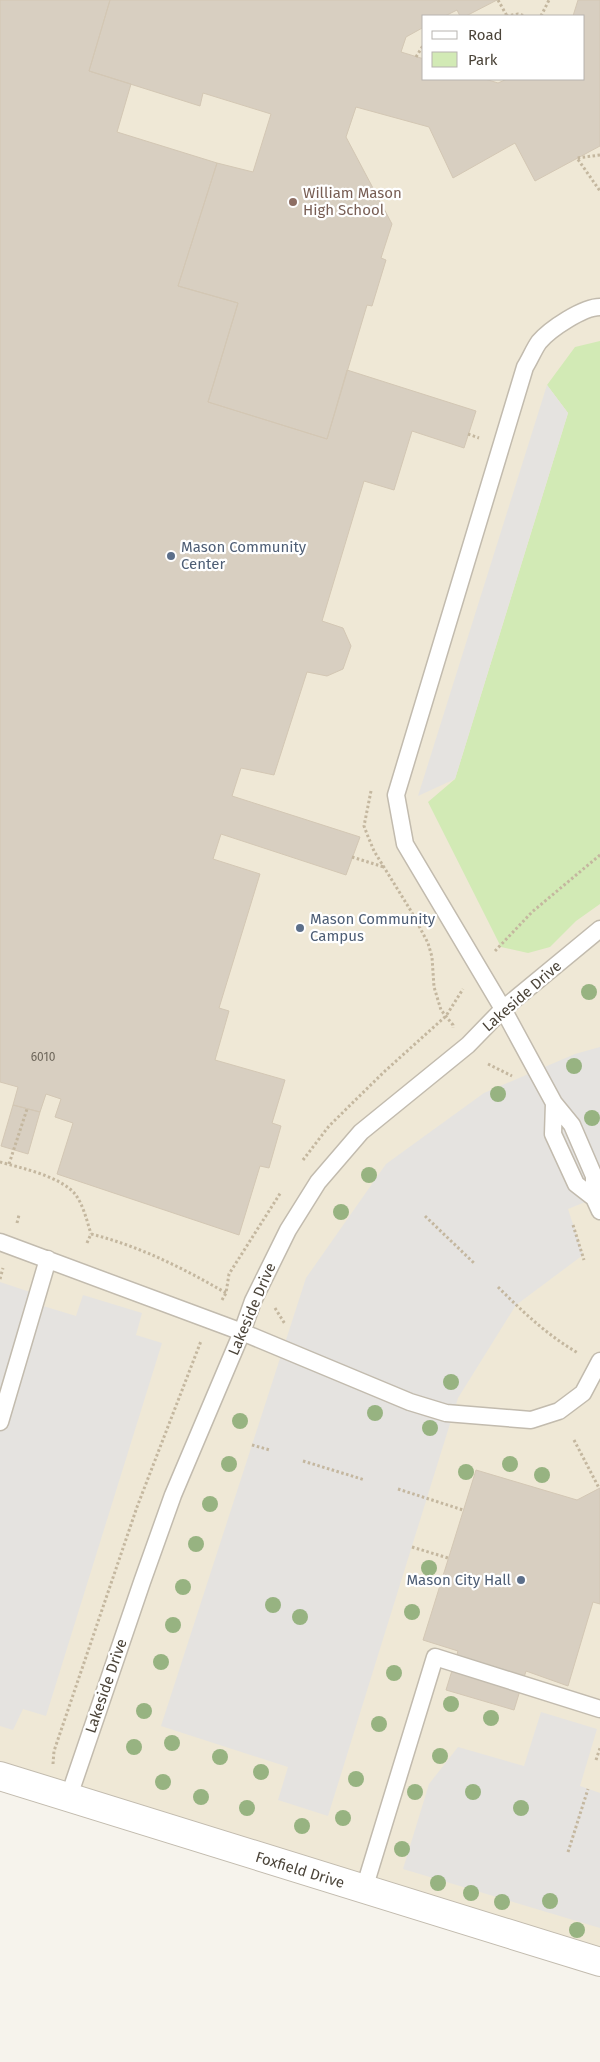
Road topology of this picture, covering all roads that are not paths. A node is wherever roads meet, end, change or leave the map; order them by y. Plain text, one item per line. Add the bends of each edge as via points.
1 (600, 307) edge
2 (600, 928) edge
3 (503, 1009) junction
4 (597, 1205) edge
5 (0, 1242) edge
6 (48, 1259) junction
7 (242, 1332) junction
8 (600, 1362) edge
9 (0, 1422) edge
10 (600, 1710) edge
11 (0, 1776) edge
12 (68, 1799) junction
13 (364, 1889) junction
14 (600, 1962) edge

1 - 3 lane via 592,307 566,320 540,341 525,366 396,795 405,844
2 - 3 lane, Lakeside Drive
3 - 4 lane via 554,1103 572,1126 594,1176
3 - 7 lane, Lakeside Drive via 468,1045 361,1132 318,1182 288,1230 253,1301
5 - 6 lane
6 - 7 lane
6 - 9 lane
7 - 8 lane via 410,1402 446,1413 531,1420 559,1411 583,1393
7 - 12 lane, Lakeside Drive via 174,1495
10 - 13 lane via 435,1657
11 - 12 street, Foxfield Drive
12 - 13 street, Foxfield Drive
13 - 14 street, Foxfield Drive

